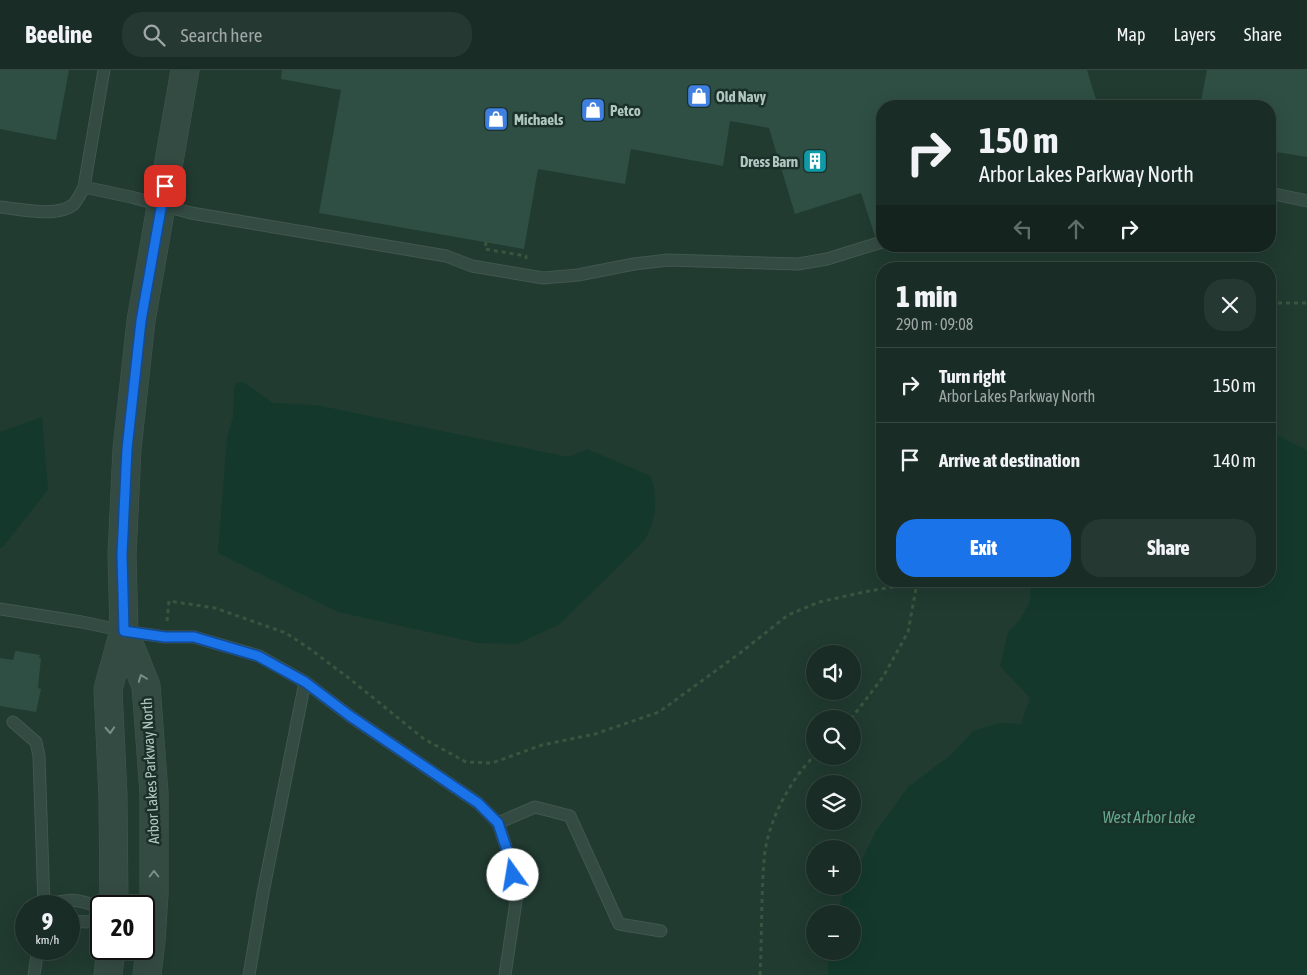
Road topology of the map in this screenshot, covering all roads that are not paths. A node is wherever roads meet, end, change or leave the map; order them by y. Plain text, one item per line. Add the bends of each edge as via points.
1 (104, 70) edge
2 (185, 70) edge
3 (84, 187) junction
4 (1276, 194) edge
5 (1307, 201) edge
6 (162, 206) junction
7 (0, 207) edge
8 (876, 244) edge
9 (0, 609) edge
10 (124, 631) junction
11 (305, 682) junction
12 (13, 722) dead end
13 (498, 823) junction
14 (45, 895) edge
15 (114, 895) edge
16 (149, 895) edge
17 (661, 931) dead end
18 (36, 960) edge
19 (110, 960) edge
20 (147, 960) edge
21 (34, 975) edge
22 (108, 975) edge
23 (147, 975) edge
24 (249, 975) edge
25 (505, 975) edge

1 - 3 lane
2 - 6 street, Arbor Lakes Parkway North
3 - 6 lane
3 - 7 lane via 66,209 40,212
4 - 5 lane
6 - 8 lane via 446,256 472,266 543,278 578,276 668,260 798,264
6 - 10 street, Arbor Lakes Parkway North via 141,321 127,449 122,555
9 - 10 lane
10 - 11 lane via 194,637 258,656
10 -> 15 street, Arbor Lakes Parkway North via 108,690
16 -> 10 street, Arbor Lakes Parkway North via 154,793 146,686
11 - 13 lane via 478,803
11 - 24 lane
12 - 14 lane via 36,742 39,756
13 - 17 lane via 535,807 570,816 619,924
13 - 25 lane via 517,895
18 - 21 lane
19 - 22 street
20 - 23 street, Arbor Lakes Parkway North

